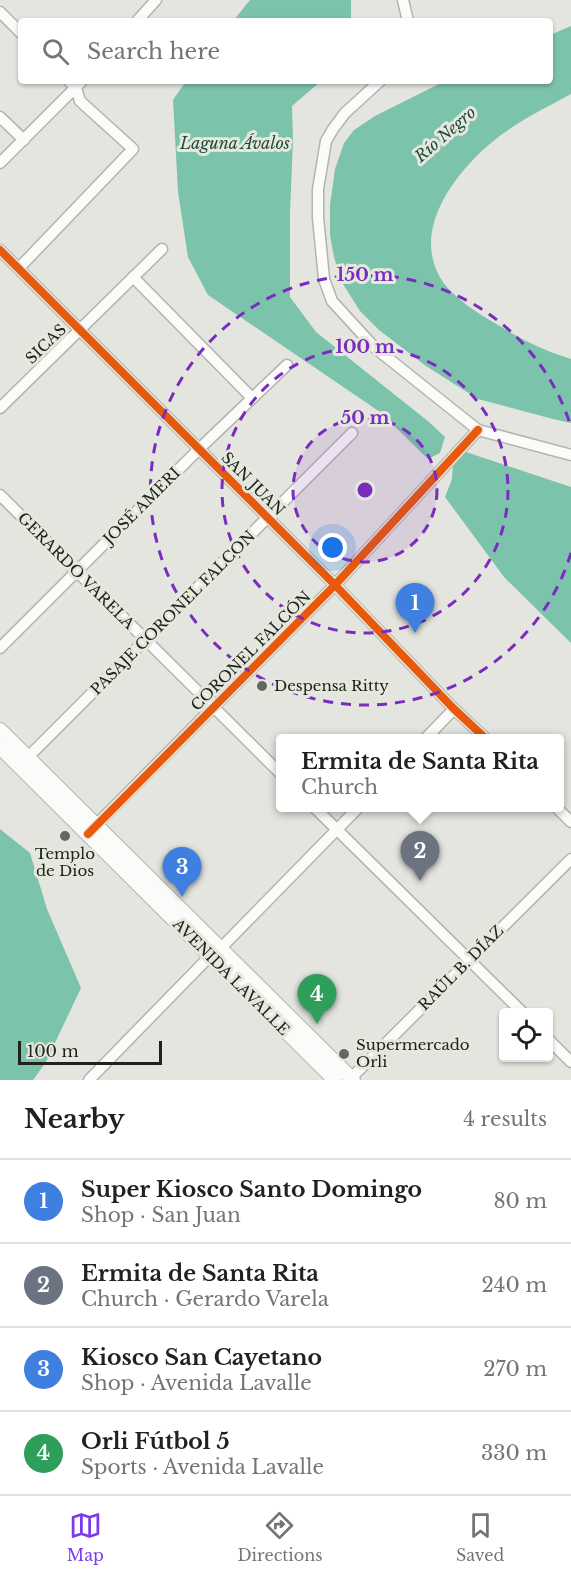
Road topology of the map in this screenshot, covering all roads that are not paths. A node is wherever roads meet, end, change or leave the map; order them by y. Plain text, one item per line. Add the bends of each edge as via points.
1 (156, 0) edge
2 (403, 0) edge
3 (0, 12) edge
4 (139, 18) edge
5 (407, 18) edge
6 (18, 30) edge
7 (74, 84) edge
8 (75, 84) edge
9 (377, 84) edge
10 (0, 117) edge
11 (24, 140) junction
12 (0, 163) edge
13 (162, 249) dead end
14 (0, 250) edge
15 (19, 268) junction
16 (133, 277) junction
17 (81, 330) junction
18 (287, 365) dead end
19 (252, 398) junction
20 (0, 408) edge
21 (478, 430) junction
22 (352, 433) dead end
23 (199, 448) junction
24 (571, 455) edge
25 (0, 495) edge
26 (268, 519) junction
27 (77, 571) junction
28 (335, 585) junction
29 (146, 640) junction
30 (0, 648) edge
31 (214, 708) junction
32 (454, 710) junction
33 (0, 730) edge
34 (430, 734) edge
35 (481, 734) edge
36 (0, 747) edge
37 (24, 762) junction
38 (276, 769) edge
39 (320, 812) edge
40 (353, 812) edge
41 (92, 829) junction
42 (337, 829) junction
43 (571, 859) edge
44 (215, 952) junction
45 (470, 959) junction
46 (518, 1008) edge
47 (553, 1043) edge
48 (571, 1062) edge
49 (352, 1079) edge
50 (89, 1080) edge
51 (335, 1080) edge

1 - 4 street
2 - 5 street
3 - 6 street
7 - 11 street
8 - 15 street via 80,100 133,149
9 - 21 street via 345,113 326,141 318,189 324,279 332,301 374,347
10 - 11 street
11 - 12 street
13 - 16 street, SICAS
14 - 15 street, SAN JUAN
15 - 17 street, SAN JUAN
16 - 17 street, SICAS
16 - 19 street
17 - 20 street, SICAS
17 - 23 street, SAN JUAN
18 - 19 street, JOSÉ AMERI
19 - 23 street, JOSÉ AMERI
21 - 24 street
21 - 28 street, CORONEL FALCÓN
22 - 26 street, PASAJE CORONEL FALCON
23 - 26 street, SAN JUAN
23 - 27 street, JOSÉ AMERI
25 - 27 street, GERARDO VARELA
26 - 28 street, SAN JUAN
26 - 29 street, PASAJE CORONEL FALCON
27 - 29 street, GERARDO VARELA
27 - 30 street, JOSÉ AMERI
28 - 31 street, CORONEL FALCÓN
28 - 32 street, SAN JUAN
29 - 31 street, GERARDO VARELA
29 - 37 street, PASAJE CORONEL FALCON
31 - 38 street, GERARDO VARELA
31 - 41 street, CORONEL FALCÓN
32 - 34 street
32 - 35 street, SAN JUAN
33 - 37 main road, AVENIDA LAVALLE
36 - 37 main road, AVENIDA LAVALLE
37 - 41 main road, AVENIDA LAVALLE
39 - 42 street
40 - 42 street
41 - 44 main road, AVENIDA LAVALLE
42 - 44 street
42 - 45 street
43 - 45 street, RAÚL B. DÍAZ
44 - 49 main road, AVENIDA LAVALLE
44 - 50 street
44 - 51 main road, AVENIDA LAVALLE
45 - 46 street
45 - 49 street, RAÚL B. DÍAZ
47 - 48 street

